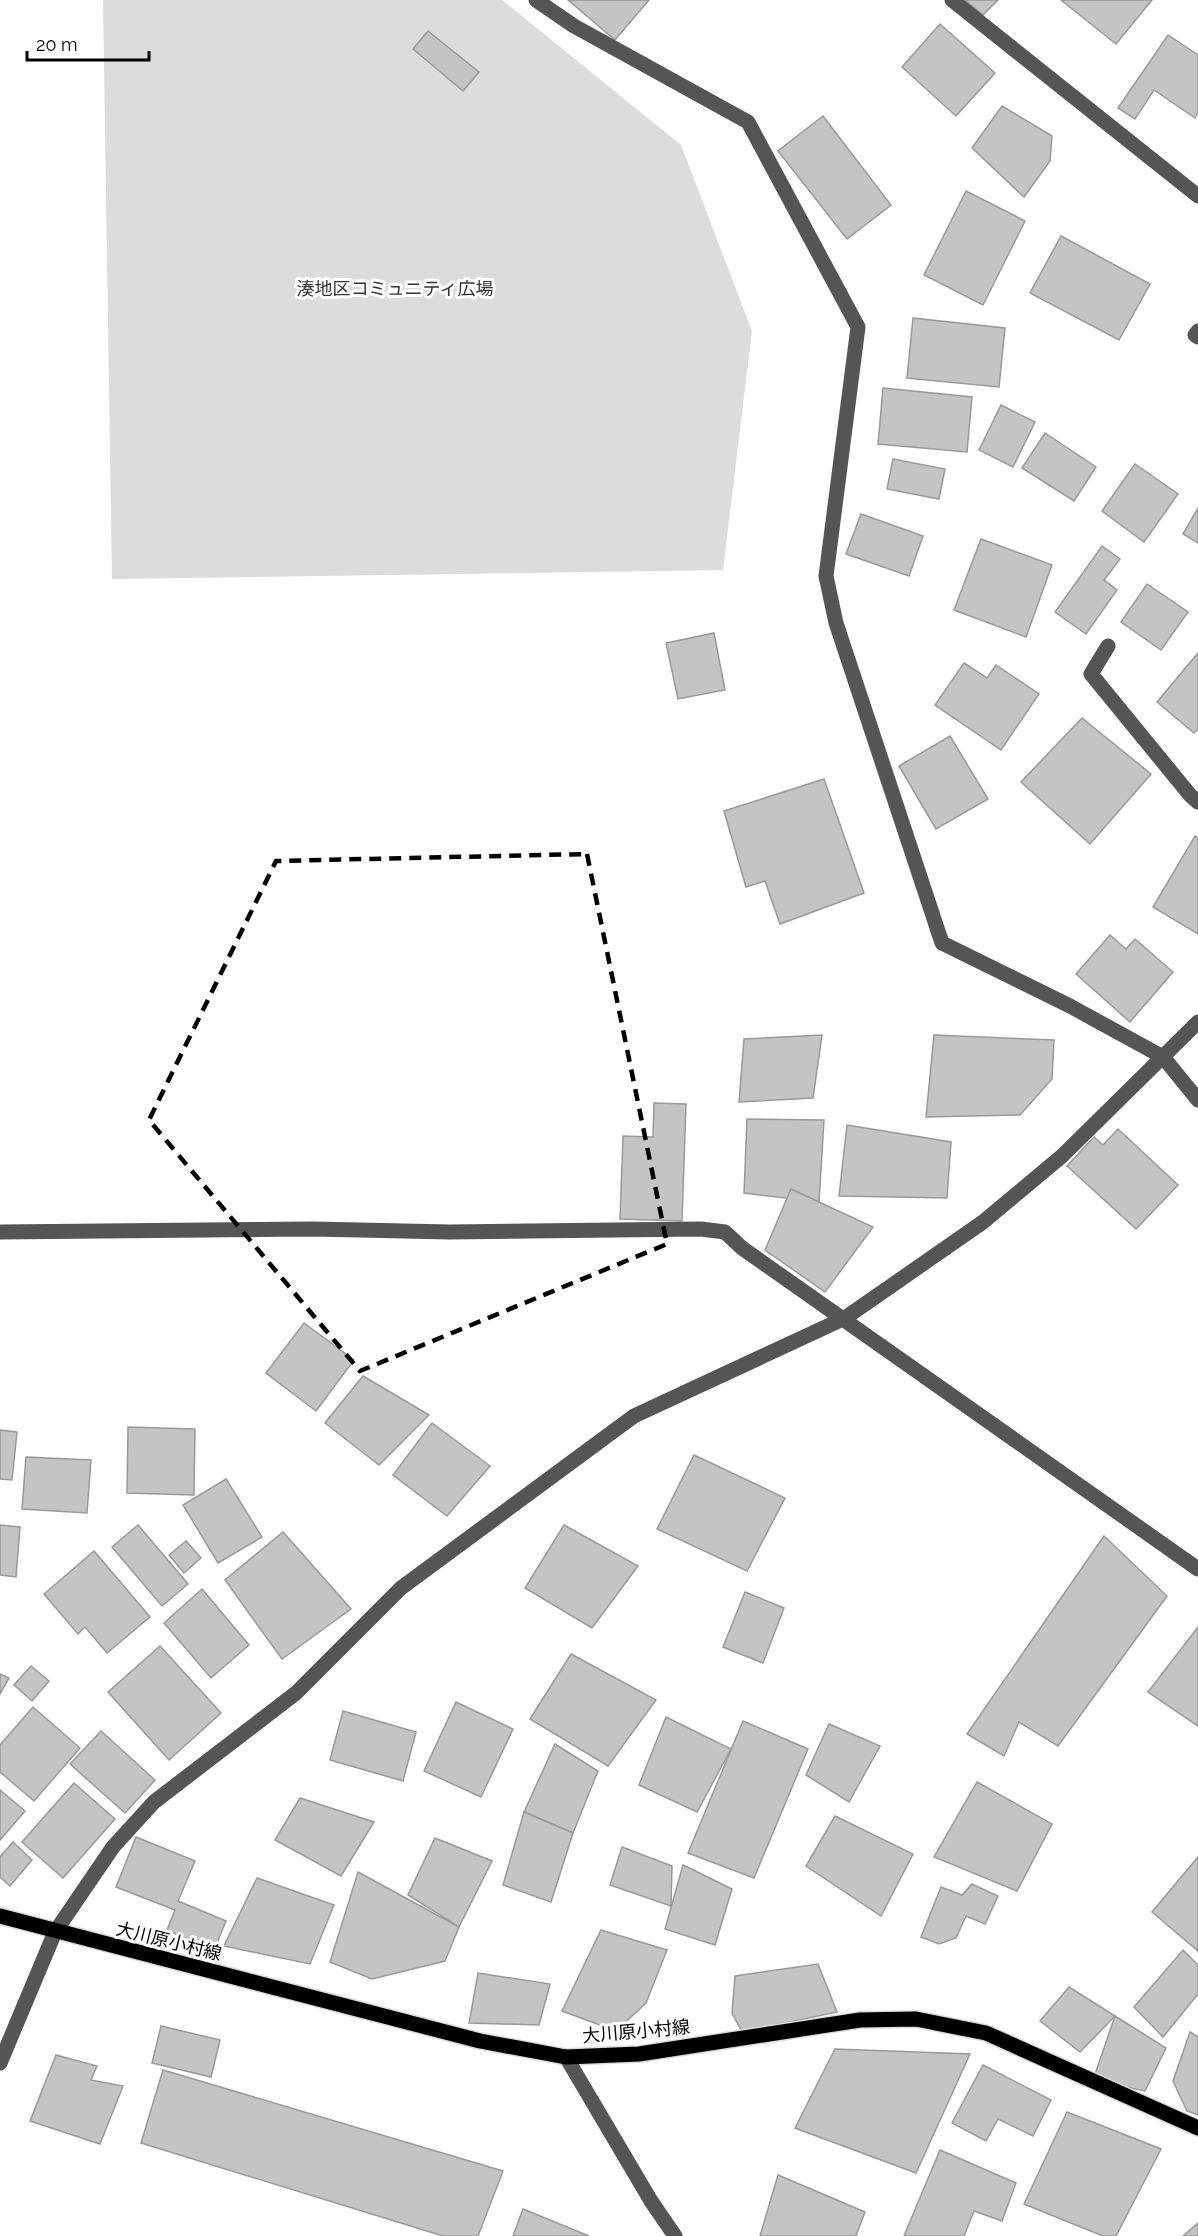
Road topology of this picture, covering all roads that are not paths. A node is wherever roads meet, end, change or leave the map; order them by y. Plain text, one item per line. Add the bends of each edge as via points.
1 (536, 0) edge
2 (952, 0) edge
3 (1198, 196) edge
4 (1198, 331) edge
5 (1198, 337) edge
6 (1108, 646) dead end
7 (1198, 802) edge
8 (1198, 1022) edge
9 (1163, 1057) junction
10 (1198, 1100) edge
11 (0, 1232) edge
12 (845, 1318) junction
13 (1198, 1569) edge
14 (0, 1916) edge
15 (55, 1932) junction
16 (566, 2057) junction
17 (0, 2063) edge
18 (1198, 2128) edge
19 (675, 2236) edge

1 - 9 street via 574,26 748,122 858,327 826,576 836,623 942,943
2 - 3 street
4 - 5 street
6 - 7 street via 1091,674
8 - 9 street
9 - 10 street
9 - 12 street via 1062,1156 983,1222
11 - 12 street via 701,1229 725,1232 742,1248
12 - 13 street
12 - 15 street via 634,1416 401,1588 296,1694 154,1802 112,1847
14 - 15 main road, 大川原小村線
15 - 16 main road, 大川原小村線 via 480,2041
15 - 17 street
16 - 18 main road, 大川原小村線 via 639,2054 860,2020 916,2019 986,2033
16 - 19 street

